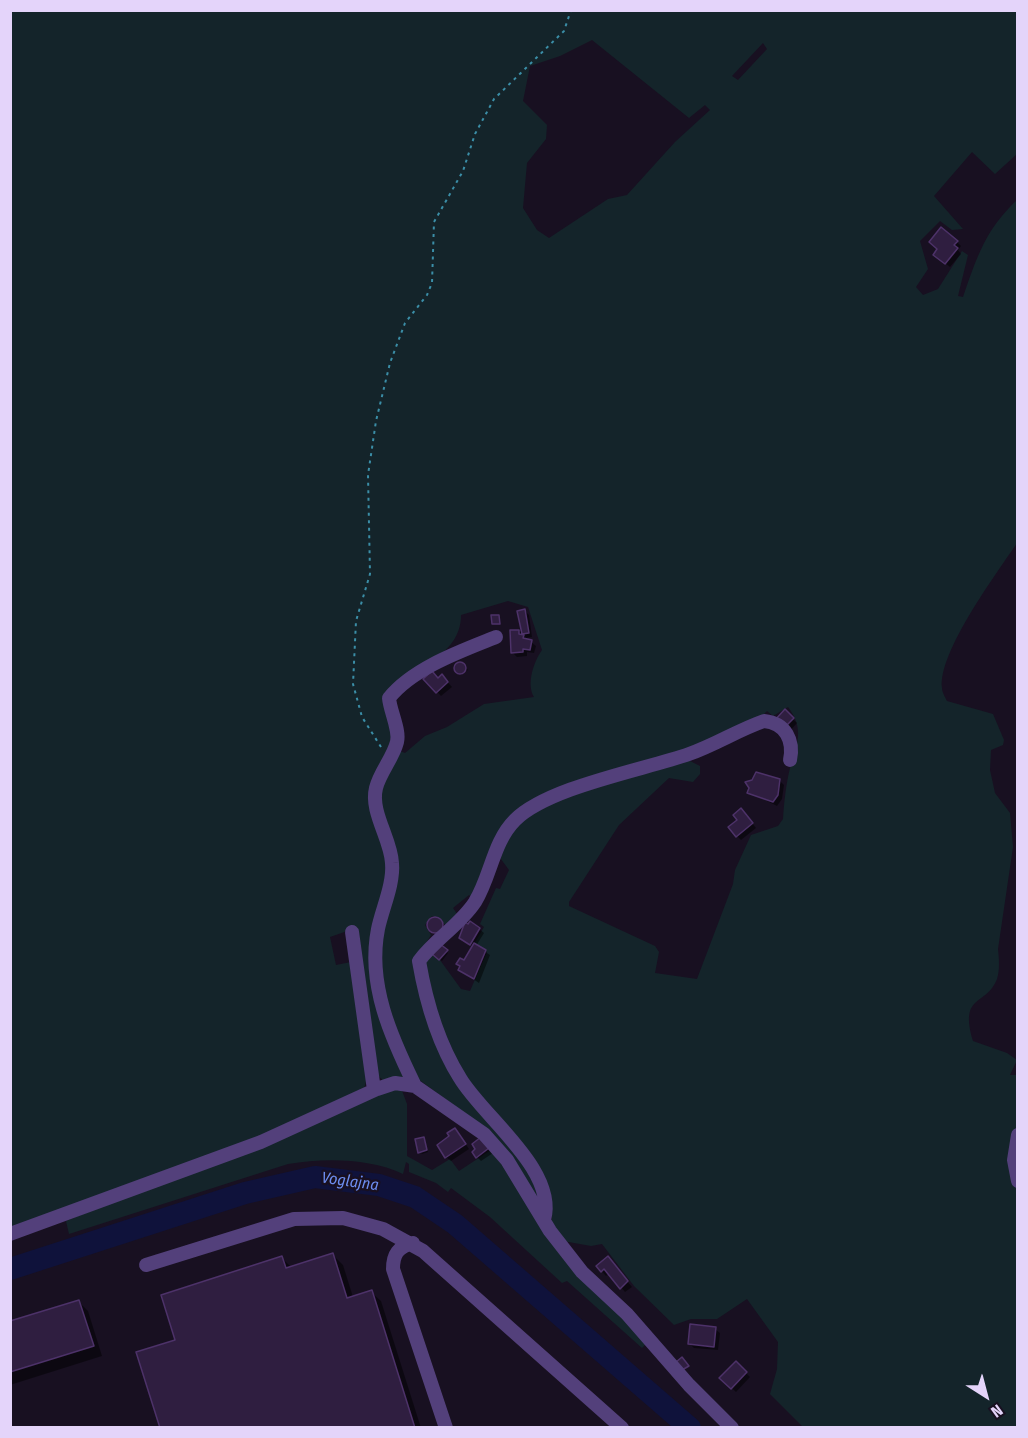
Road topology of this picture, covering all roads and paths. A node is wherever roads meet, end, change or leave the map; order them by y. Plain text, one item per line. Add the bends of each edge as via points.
1 (571, 10) edge
2 (496, 637) dead end
3 (790, 760) dead end
4 (386, 766) junction
5 (352, 932) dead end
6 (415, 1086) junction
7 (374, 1090) junction
8 (1017, 1135) edge
9 (1017, 1181) edge
10 (544, 1220) junction
11 (10, 1234) edge
12 (413, 1243) junction
13 (146, 1265) dead end
14 (446, 1428) edge
15 (622, 1428) edge
16 (732, 1428) edge

1 - 4 path via 564,31 494,99 475,134 463,171 435,222 429,289 405,323 390,363 368,475 370,574 356,621 353,684 362,717 380,743
2 - 4 street via 432,665 396,689 389,698 397,743
3 - 10 street via 791,740 784,731 764,721 690,753 531,808 515,820 504,836 475,902 461,920 430,945 419,961 443,1045 460,1079 528,1162 547,1198
4 - 6 street via 375,789 392,870 377,931 374,969 388,1024
5 - 7 street
6 - 7 street via 395,1083
6 - 10 street via 484,1134 507,1160
7 - 11 street via 261,1142
8 - 9 street
10 - 16 street via 582,1272 627,1314
12 - 13 street via 383,1228 343,1218 294,1219
12 - 14 street via 398,1251 393,1269
12 - 15 street

